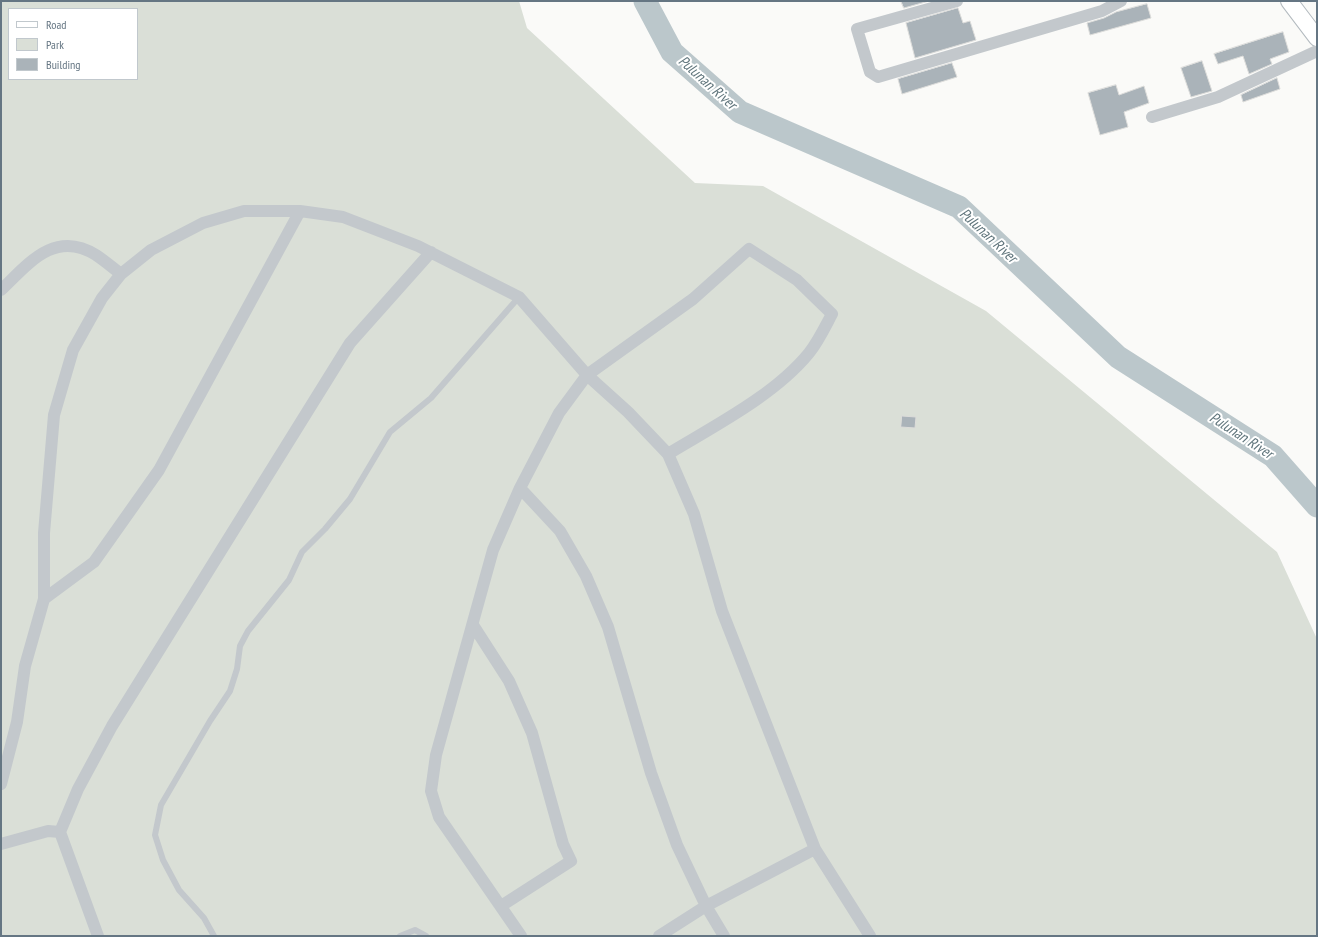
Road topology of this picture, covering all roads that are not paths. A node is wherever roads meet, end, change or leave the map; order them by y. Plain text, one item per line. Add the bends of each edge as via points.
1 (957, 1) edge
2 (1121, 1) edge
3 (1289, 1) edge
4 (1317, 38) edge
5 (1317, 51) edge
6 (1152, 118) dead end
7 (300, 211) junction
8 (431, 252) junction
9 (121, 274) junction
10 (1, 290) edge
11 (519, 297) junction
12 (586, 375) junction
13 (668, 454) junction
14 (520, 488) junction
15 (44, 599) junction
16 (473, 624) junction
17 (1, 784) edge
18 (60, 832) junction
19 (1, 844) edge
20 (816, 849) junction
21 (501, 906) junction
22 (706, 906) junction
23 (98, 936) edge
24 (214, 936) edge
25 (400, 936) edge
26 (426, 936) edge
27 (521, 936) edge
28 (659, 936) edge
29 (724, 936) edge
30 (870, 936) edge

1 - 2 street via 857,28 870,72 878,77 1102,11
3 - 4 main road
5 - 6 street via 1218,97
7 - 8 street via 343,217
7 - 9 street via 244,211 203,223 151,250
7 - 15 street via 159,470 94,562
8 - 11 street
8 - 18 street via 350,343 112,726 78,789
9 - 10 street via 83,249 60,246 43,251
9 - 15 street via 102,298 73,350 54,415 44,533
11 - 12 street
11 - 24 lane via 431,398 390,432 350,500 302,552 289,580 240,646 237,669 230,691 161,805 155,835 164,860 179,890 204,918
12 - 13 street via 628,412
12 - 13 street via 693,299 749,249 797,280 832,314 809,353 782,380 730,417
12 - 14 street via 559,413
13 - 20 street via 694,514 722,611
14 - 16 street via 493,550
14 - 22 street via 560,531 586,576 608,627 651,773 677,845
15 - 17 street via 25,666 16,722
16 - 21 street via 436,755 431,791 439,817
16 - 21 street via 509,681 532,733 563,844 572,861
18 - 19 street via 48,831
18 - 23 street
20 - 22 street
20 - 30 street
21 - 27 street
22 - 28 street
22 - 29 street
25 - 26 lane via 414,930

